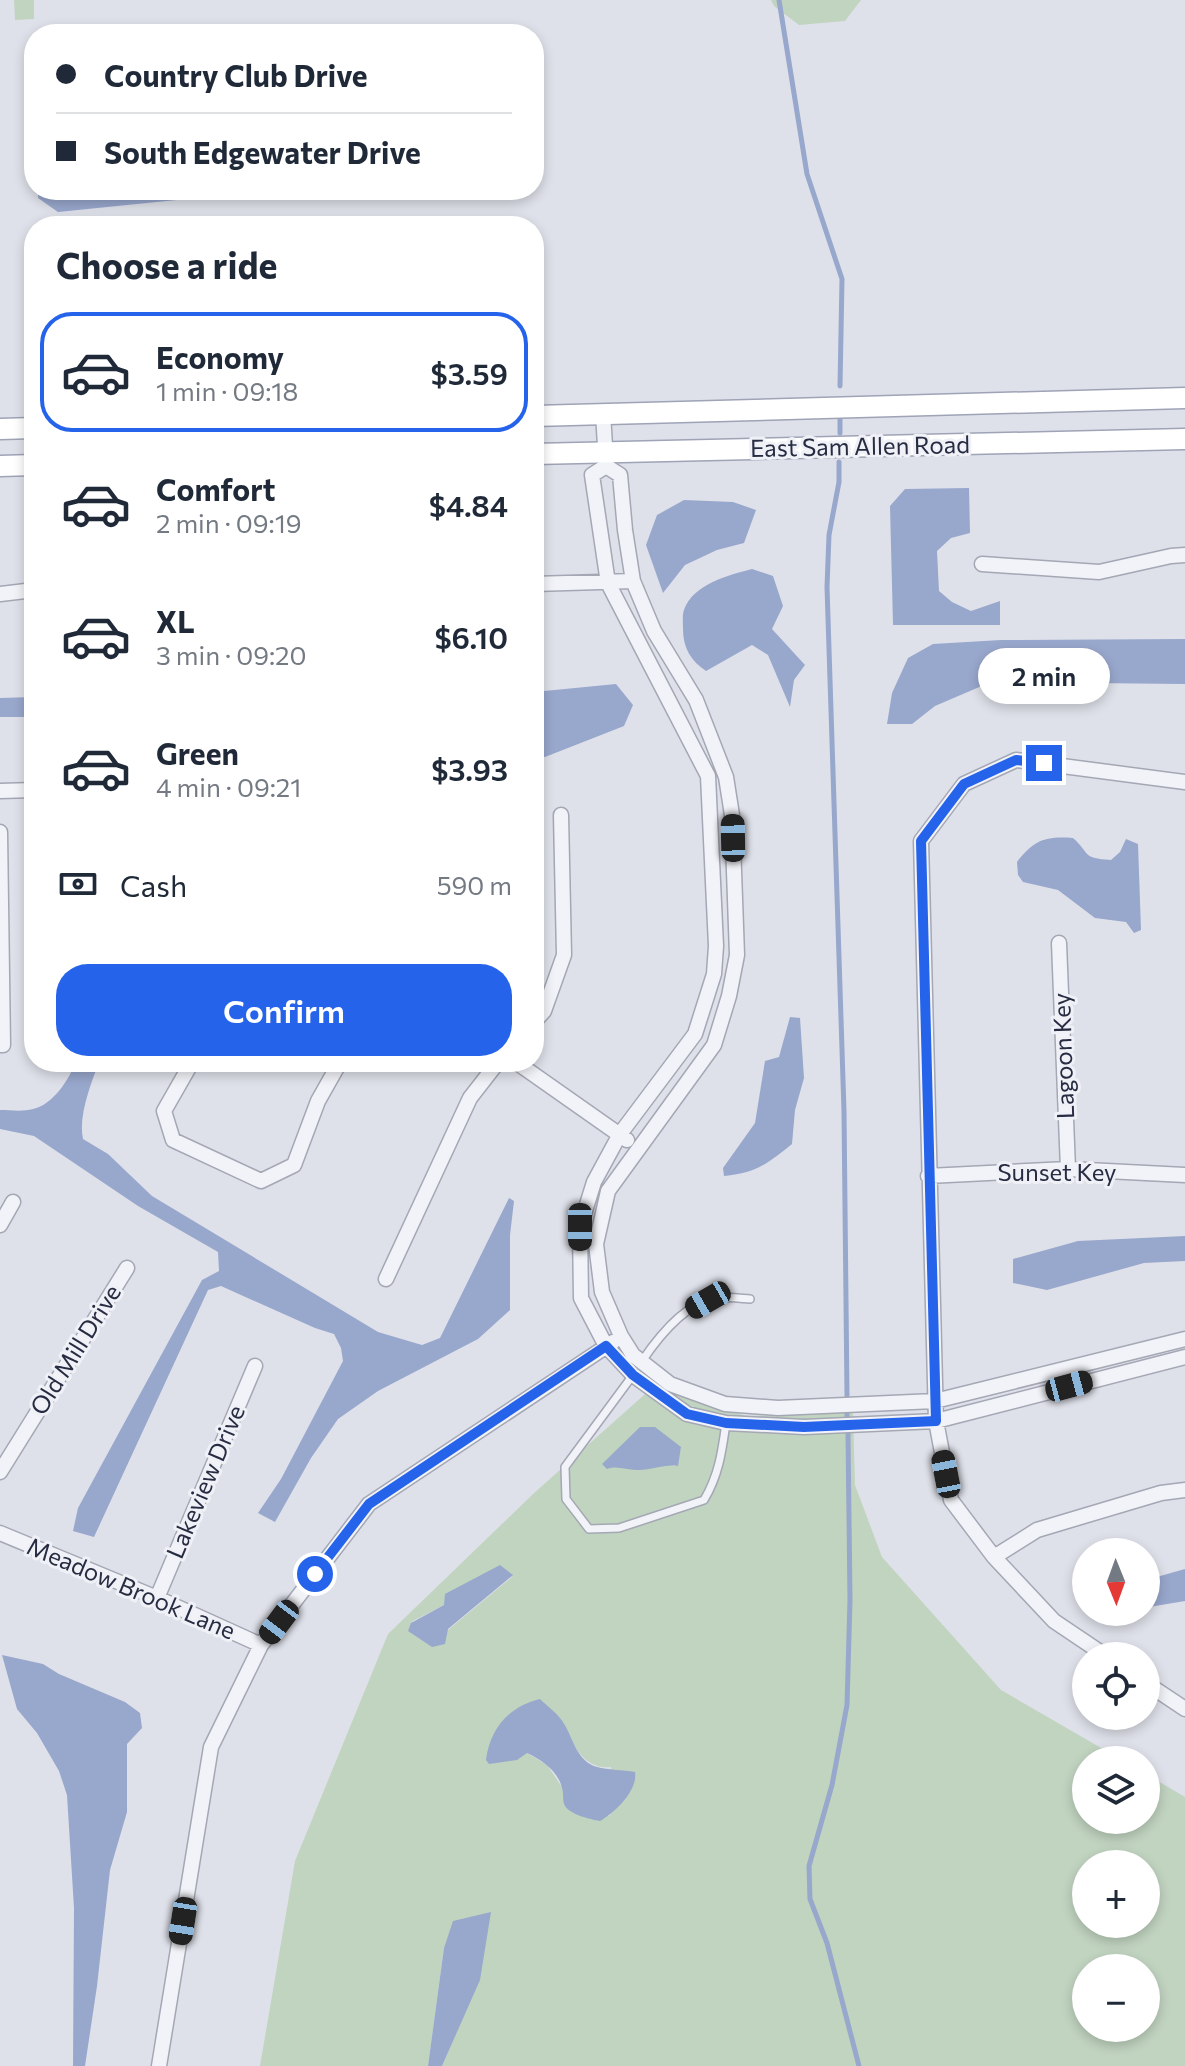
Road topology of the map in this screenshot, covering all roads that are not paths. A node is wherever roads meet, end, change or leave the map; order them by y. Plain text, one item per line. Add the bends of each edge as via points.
1 (1185, 398) edge
2 (603, 414) junction
3 (544, 416) edge
4 (24, 428) edge
5 (0, 429) edge
6 (1185, 439) edge
7 (544, 455) edge
8 (606, 459) junction
9 (24, 465) edge
10 (0, 466) edge
11 (625, 530) junction
12 (601, 533) junction
13 (1185, 555) edge
14 (982, 564) dead end
15 (633, 581) junction
16 (608, 583) junction
17 (544, 584) edge
18 (24, 591) edge
19 (0, 594) edge
20 (654, 631) junction
21 (638, 639) junction
22 (672, 660) junction
23 (655, 670) junction
24 (1185, 782) edge
25 (24, 790) edge
26 (0, 791) edge
27 (561, 815) dead end
28 (0, 832) edge
29 (713, 884) junction
30 (735, 885) junction
31 (1059, 943) dead end
32 (544, 1011) edge
33 (0, 1045) edge
34 (186, 1072) edge
35 (334, 1072) edge
36 (490, 1072) edge
37 (530, 1072) edge
38 (620, 1134) junction
39 (638, 1148) junction
40 (1068, 1169) junction
41 (1185, 1175) edge
42 (928, 1176) junction
43 (13, 1202) dead end
44 (0, 1225) edge
45 (127, 1268) dead end
46 (386, 1279) dead end
47 (750, 1299) dead end
48 (621, 1336) junction
49 (1185, 1339) edge
50 (606, 1346) junction
51 (1185, 1357) edge
52 (642, 1362) junction
53 (255, 1366) dead end
54 (633, 1375) junction
55 (935, 1401) junction
56 (725, 1404) junction
57 (801, 1407) junction
58 (936, 1421) junction
59 (726, 1423) junction
60 (804, 1427) junction
61 (0, 1472) edge
62 (1185, 1490) edge
63 (0, 1533) edge
64 (994, 1557) junction
65 (157, 1598) junction
66 (1085, 1642) edge
67 (261, 1645) junction
68 (1160, 1692) edge
69 (1185, 1709) edge
70 (159, 2066) edge

1 - 2 main road
2 - 3 main road
2 - 8 street
4 - 5 main road
6 - 8 main road, East Sam Allen Road
7 - 8 main road, East Sam Allen Road
8 - 11 street via 620,475
8 - 12 street via 592,475
9 - 10 main road
11 - 12 street
11 - 15 street
12 - 16 street
13 - 14 street via 1099,572
15 - 16 street
15 - 20 street
16 - 17 street
16 - 21 street
18 - 19 street
20 - 21 street
20 - 22 street
21 - 23 street
22 - 23 street
22 - 30 street via 696,700 726,777
23 - 29 street via 708,776
24 - 42 street via 1016,760 964,784 921,841
25 - 26 street
27 - 32 street via 564,955
28 - 33 street
29 - 30 street
29 - 38 street via 714,974 695,1034
30 - 39 street via 737,955 714,1045
31 - 40 street, Lagoon Key
34 - 35 street via 164,1111 173,1140 261,1181 294,1165
36 - 46 street via 470,1098
37 - 38 street
38 - 39 street
38 - 50 street via 594,1182 580,1227 581,1298
39 - 48 street via 608,1191 596,1244 602,1292
40 - 41 street, Sunset Key
40 - 42 street, Sunset Key
42 - 55 street
43 - 44 street
45 - 61 street, Old Mill Drive
47 - 52 lane via 708,1300 690,1310
48 - 50 street
48 - 52 street
49 - 55 street
50 - 54 street
50 - 67 street via 369,1504
51 - 58 street
52 - 54 street
52 - 56 street via 670,1384
53 - 65 street, Lakeview Drive
54 - 59 street via 687,1414
54 - 59 lane via 565,1467 566,1499 589,1529 619,1528 704,1500 721,1461
55 - 57 street
55 - 58 street
56 - 57 street
56 - 59 street
57 - 60 street
58 - 60 street
58 - 64 street via 951,1500
59 - 60 street
62 - 64 street via 1037,1530
63 - 65 street, Meadow Brook Lane
64 - 66 street via 1054,1621
65 - 67 street, Meadow Brook Lane
67 - 70 street via 211,1747
68 - 69 street

